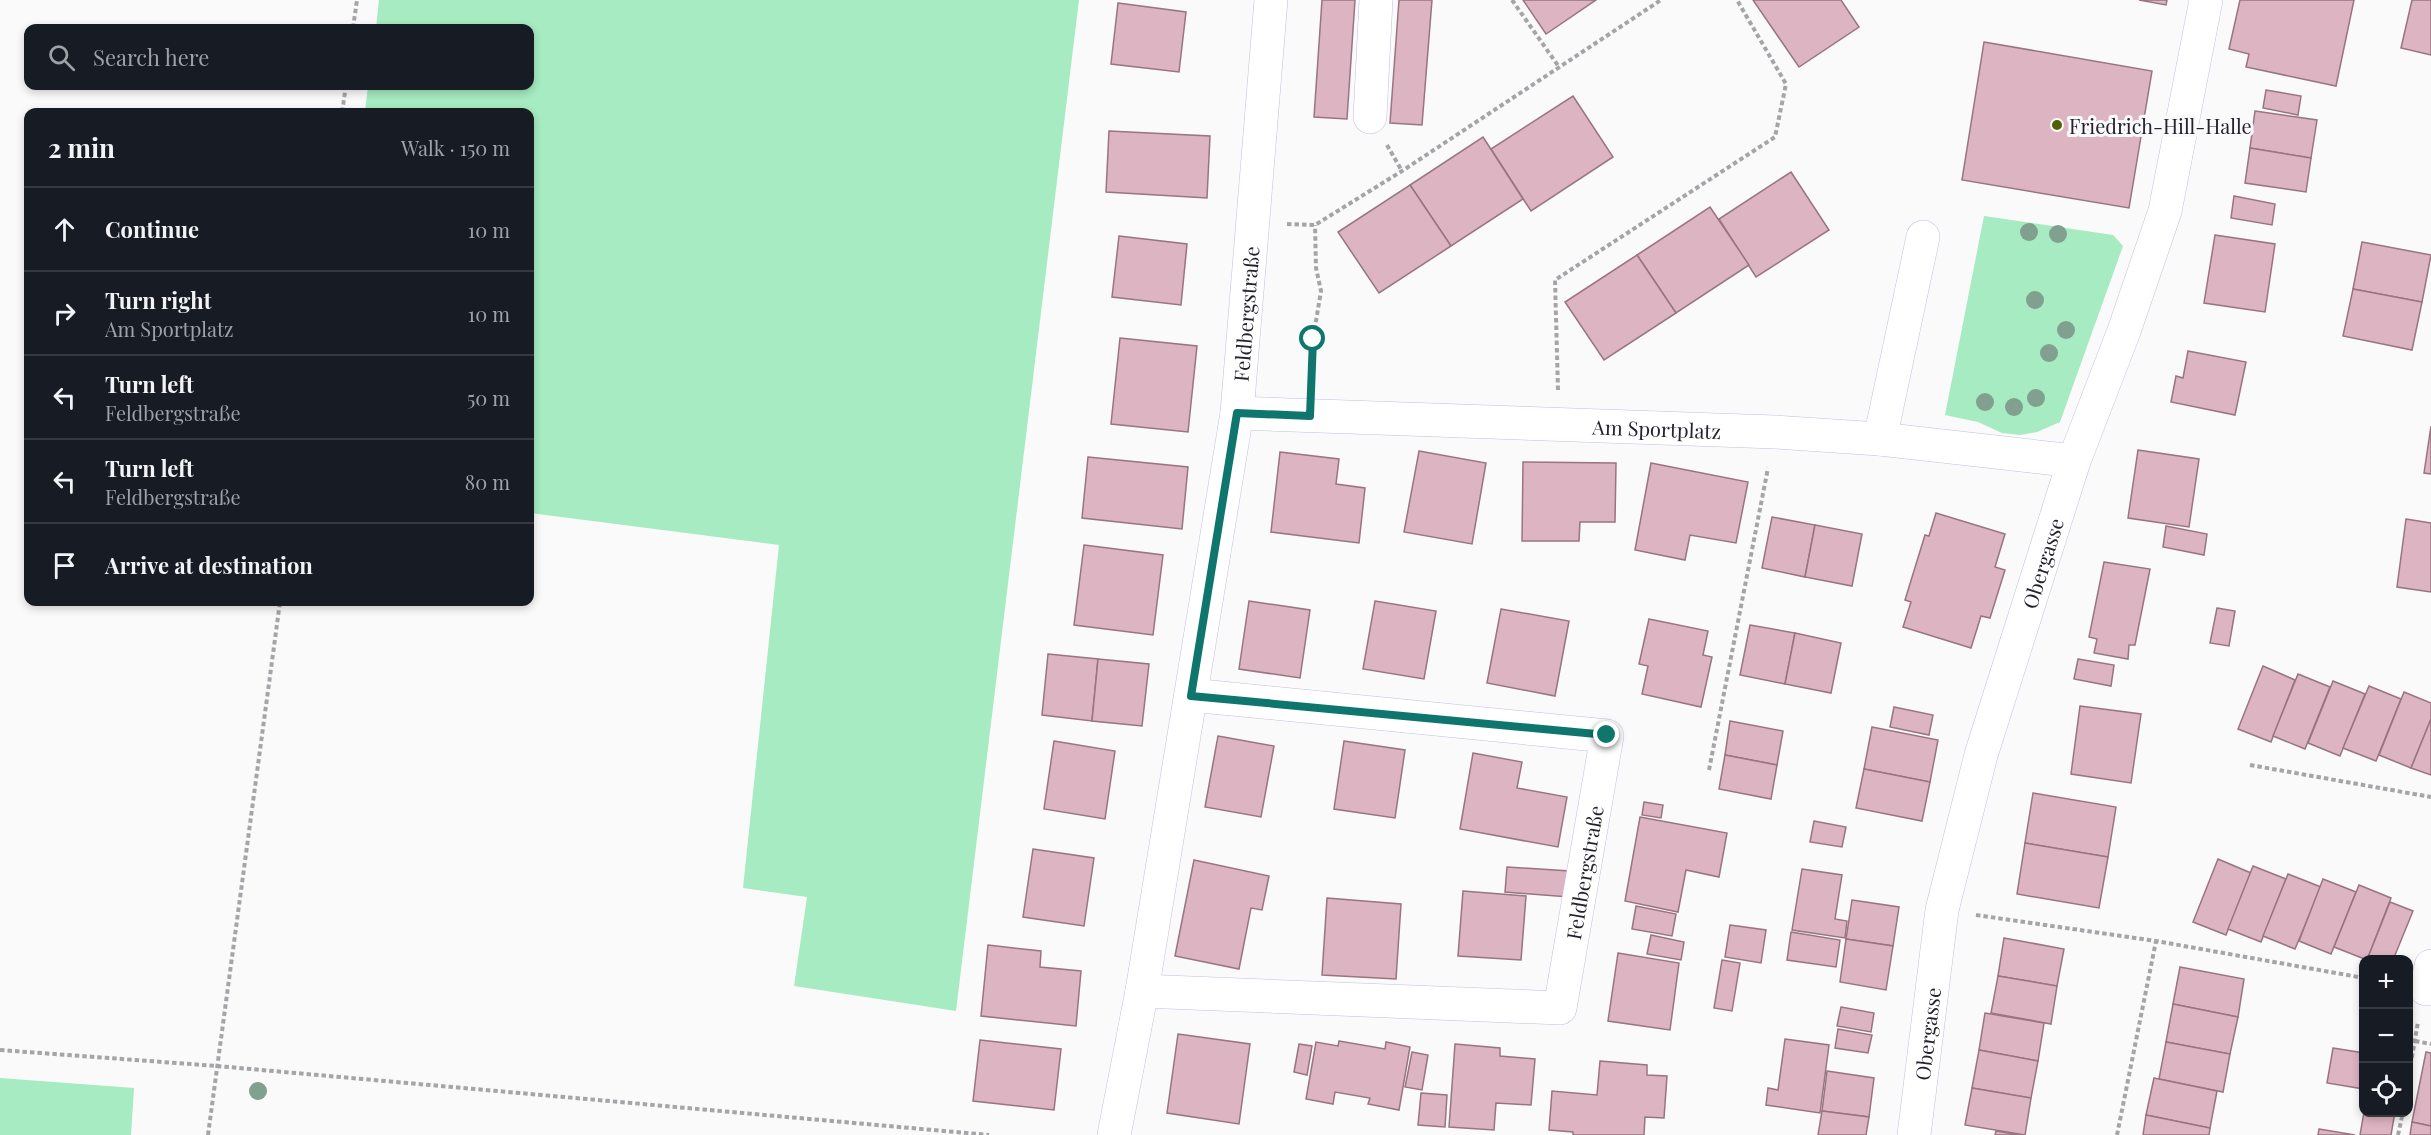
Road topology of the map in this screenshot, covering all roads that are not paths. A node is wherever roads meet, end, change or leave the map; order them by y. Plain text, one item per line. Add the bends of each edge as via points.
1 (1271, 0) edge
2 (1376, 0) edge
3 (2206, 0) edge
4 (1370, 117) dead end
5 (1923, 237) dead end
6 (1237, 413) junction
7 (1880, 439) junction
8 (2074, 461) junction
9 (1191, 696) junction
10 (1142, 991) junction
11 (1114, 1135) edge
12 (1914, 1135) edge

1 - 6 street, Feldbergstraße
2 - 4 street
3 - 8 street, Obergasse via 2165,211
5 - 7 street
6 - 7 street, Am Sportplatz
6 - 9 street, Feldbergstraße
7 - 8 street, Am Sportplatz
8 - 12 street, Obergasse via 1981,755 1942,910
9 - 10 street, Feldbergstraße
9 - 10 street, Feldbergstraße via 1607,735 1560,1008
10 - 11 street, Feldbergstraße

